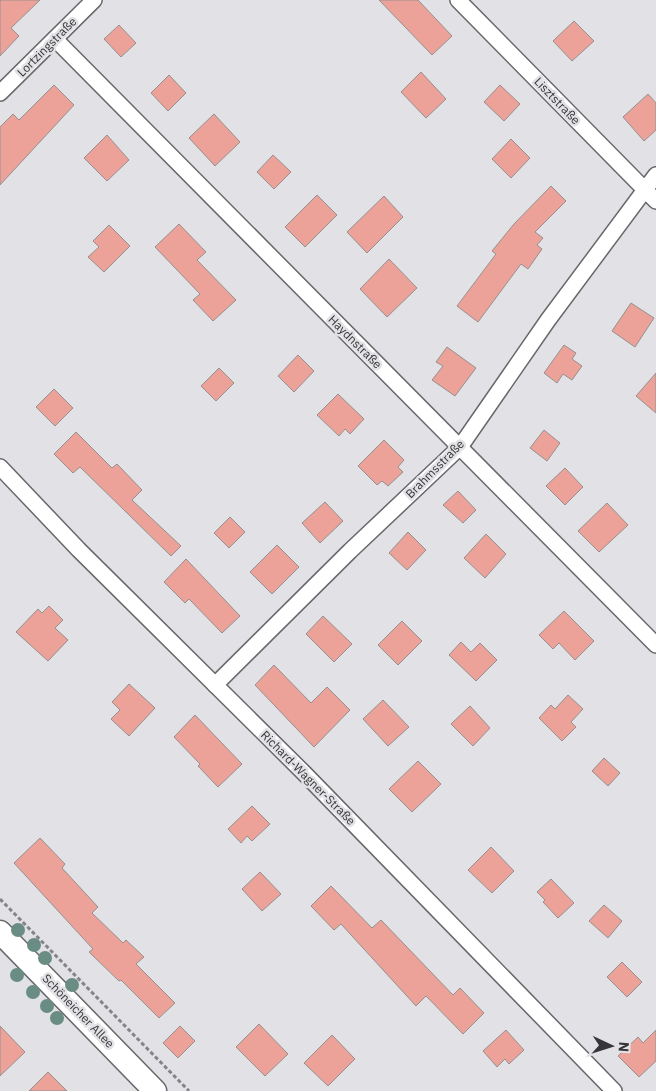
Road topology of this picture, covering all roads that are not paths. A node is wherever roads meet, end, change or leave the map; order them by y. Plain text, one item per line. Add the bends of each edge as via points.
1 (94, 0) edge
2 (458, 0) edge
3 (55, 39) junction
4 (0, 94) edge
5 (656, 175) edge
6 (644, 189) junction
7 (656, 201) edge
8 (460, 447) junction
9 (0, 467) edge
10 (656, 645) edge
11 (215, 685) junction
12 (0, 932) edge
13 (155, 1091) edge
14 (614, 1091) edge

1 - 3 street, Lortzingstraße
2 - 6 street, Lisztstraße
3 - 4 street, Lortzingstraße
3 - 8 street, Haydnstraße
5 - 6 street, Brahmsstraße
6 - 7 street, Lisztstraße
6 - 8 street, Brahmsstraße
8 - 10 street, Haydnstraße
8 - 11 street, Brahmsstraße
9 - 11 street, Richard-Wagner-Straße
11 - 14 street, Richard-Wagner-Straße
12 - 13 street, Schöneicher Allee

